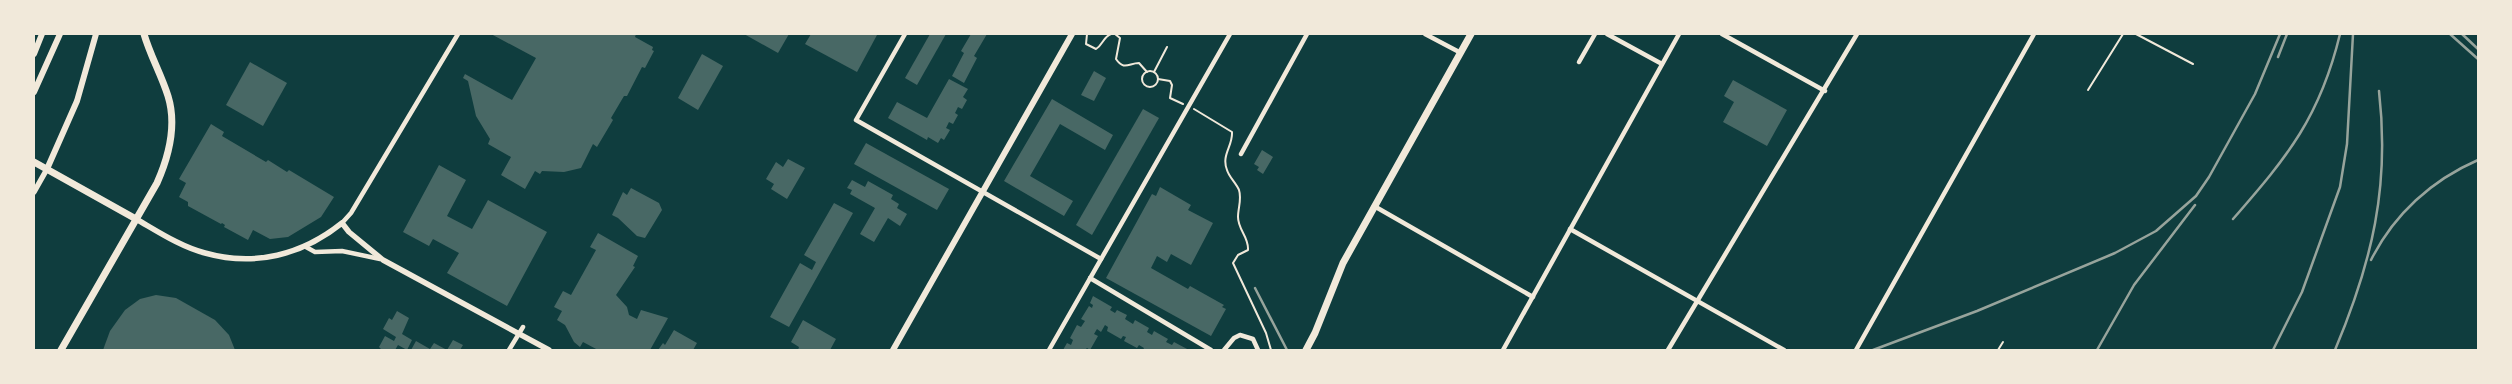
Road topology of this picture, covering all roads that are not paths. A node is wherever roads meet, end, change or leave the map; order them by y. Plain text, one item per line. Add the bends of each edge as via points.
1 (42, 34) edge
2 (60, 34) edge
3 (96, 34) edge
4 (144, 34) edge
5 (458, 34) edge
6 (905, 34) edge
7 (1072, 34) edge
8 (1230, 34) edge
9 (1307, 34) edge
10 (1426, 34) edge
11 (1472, 34) edge
12 (1595, 34) edge
13 (1606, 34) edge
14 (1679, 34) edge
15 (1722, 34) edge
16 (1857, 34) edge
17 (2034, 34) edge
18 (2123, 34) edge
19 (2136, 34) edge
20 (1460, 53) junction
21 (34, 54) edge
22 (1579, 62) dead end
23 (1662, 64) junction
24 (2193, 64) dead end
25 (2088, 90) dead end
26 (1825, 91) junction
27 (34, 92) edge
28 (1241, 154) dead end
29 (34, 162) edge
30 (47, 169) junction
31 (34, 192) edge
32 (982, 193) junction
33 (1374, 206) junction
34 (136, 219) junction
35 (342, 223) junction
36 (1570, 229) junction
37 (306, 247) junction
38 (1102, 259) junction
39 (382, 260) junction
40 (1090, 278) junction
41 (1533, 297) junction
42 (1698, 302) junction
43 (523, 327) dead end
44 (519, 334) junction
45 (2003, 342) dead end
46 (61, 350) edge
47 (509, 350) edge
48 (549, 350) edge
49 (895, 350) edge
50 (1049, 350) edge
51 (1211, 350) edge
52 (1224, 350) edge
53 (1258, 350) edge
54 (1306, 350) edge
55 (1503, 350) edge
56 (1668, 350) edge
57 (1784, 350) edge
58 (1856, 350) edge
59 (1998, 350) edge

1 - 21 main road
2 - 27 main road
3 - 30 main road via 77,101
4 - 34 main road via 168,96 171,121 165,164
5 - 35 street
6 - 32 street via 856,120
7 - 32 main road
8 - 38 street
9 - 28 street
10 - 20 street
11 - 20 main road
12 - 22 street
13 - 23 street
14 - 23 street
15 - 26 street
16 - 26 street
17 - 58 street
18 - 25 lane
19 - 24 lane
20 - 33 main road
23 - 36 street
26 - 42 street
29 - 30 main road
30 - 31 street
30 - 34 main road
32 - 38 street
32 - 49 main road
33 - 41 street
33 - 54 main road via 1342,263
34 - 37 street via 204,253 232,258 276,256
34 - 46 main road
35 - 37 street
35 - 39 street
36 - 41 street
36 - 42 street
37 - 39 street via 315,252 342,250
38 - 40 street
39 - 44 street
40 - 50 street
40 - 51 street
41 - 55 street
42 - 56 street
42 - 57 street
43 - 44 street
44 - 47 street
44 - 48 street
45 - 59 lane
52 - 53 street via 1240,335 1253,339

